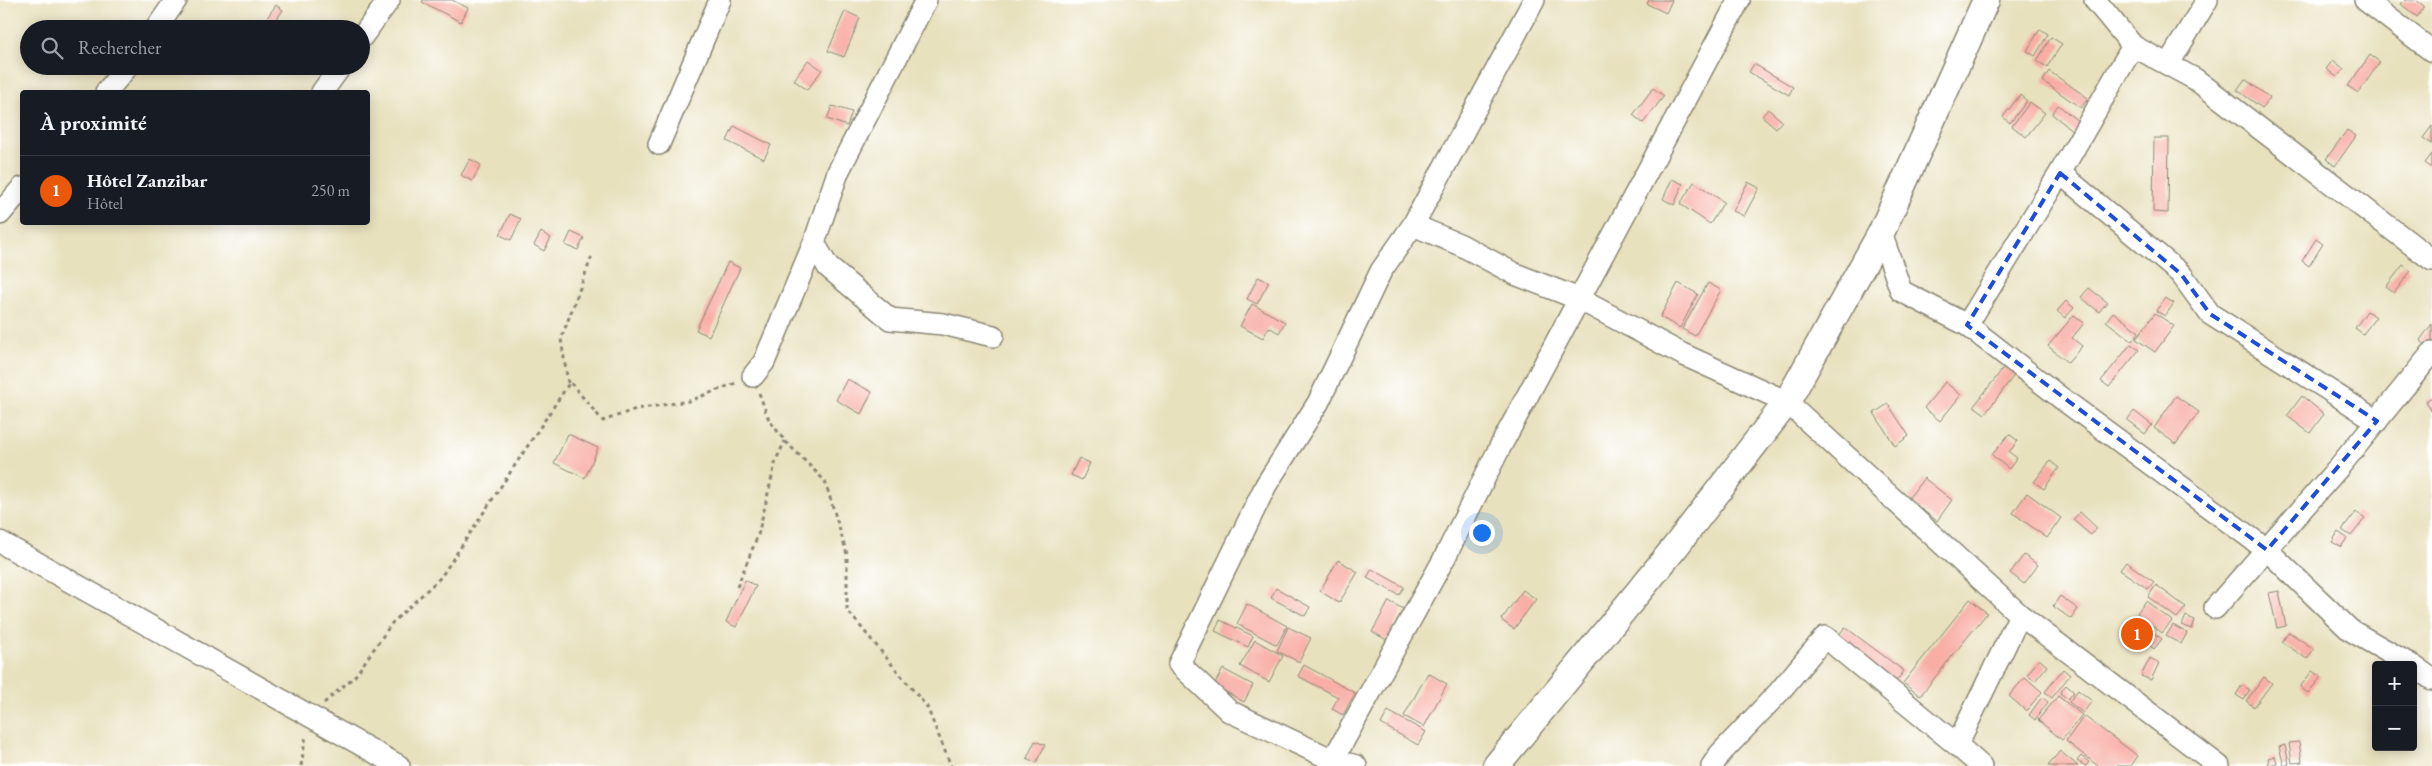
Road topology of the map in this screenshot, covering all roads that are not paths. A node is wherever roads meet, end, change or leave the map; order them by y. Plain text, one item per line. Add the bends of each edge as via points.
1 (176, 0) edge
2 (389, 0) edge
3 (720, 0) edge
4 (926, 0) edge
5 (1534, 0) edge
6 (1739, 0) edge
7 (1986, 0) edge
8 (2095, 0) edge
9 (2207, 0) edge
10 (2365, 0) edge
11 (162, 20) edge
12 (370, 26) edge
13 (2134, 46) junction
14 (2432, 51) edge
15 (2169, 63) junction
16 (120, 75) edge
17 (334, 75) edge
18 (108, 90) edge
19 (323, 90) edge
20 (659, 144) dead end
21 (2060, 173) junction
22 (20, 190) edge
23 (0, 214) edge
24 (1413, 225) junction
25 (1881, 233) junction
26 (814, 243) junction
27 (2432, 260) edge
28 (1579, 299) junction
29 (1967, 325) junction
30 (992, 336) dead end
31 (2432, 353) edge
32 (753, 376) road end
33 (1787, 402) junction
34 (2377, 421) junction
35 (0, 542) edge
36 (2267, 550) junction
37 (2215, 608) dead end
38 (2020, 615) junction
39 (2405, 661) edge
40 (2417, 668) edge
41 (2432, 679) edge
42 (1957, 745) junction
43 (1333, 760) junction
44 (1719, 762) edge
45 (399, 766) edge
46 (1356, 766) edge
47 (1496, 766) edge
48 (1981, 766) edge
49 (2217, 766) edge

1 - 11 street
2 - 12 street
3 - 20 street
4 - 26 street via 838,172
5 - 24 street
6 - 28 street
7 - 25 street
8 - 13 street
9 - 15 street
10 - 14 street
13 - 15 street
13 - 21 street
15 - 27 street via 2195,79
16 - 18 street
17 - 19 street
21 - 29 street
21 - 34 street via 2180,274 2210,314
22 - 23 street
24 - 28 street via 1461,245 1515,274
24 - 43 street via 1381,271 1318,404 1266,485 1178,664 1229,711
25 - 29 street via 1901,291
25 - 33 street
26 - 30 street via 828,268 890,319 943,324
26 - 32 street via 764,362
28 - 33 street via 1682,354
28 - 43 street via 1445,558
29 - 36 street
31 - 34 street
33 - 38 street
33 - 47 street via 1676,546
34 - 36 street
35 - 45 street
36 - 37 street
36 - 39 street via 2350,630
38 - 42 street
38 - 49 street
40 - 41 street
42 - 44 street via 1824,637
42 - 48 street
43 - 46 street

